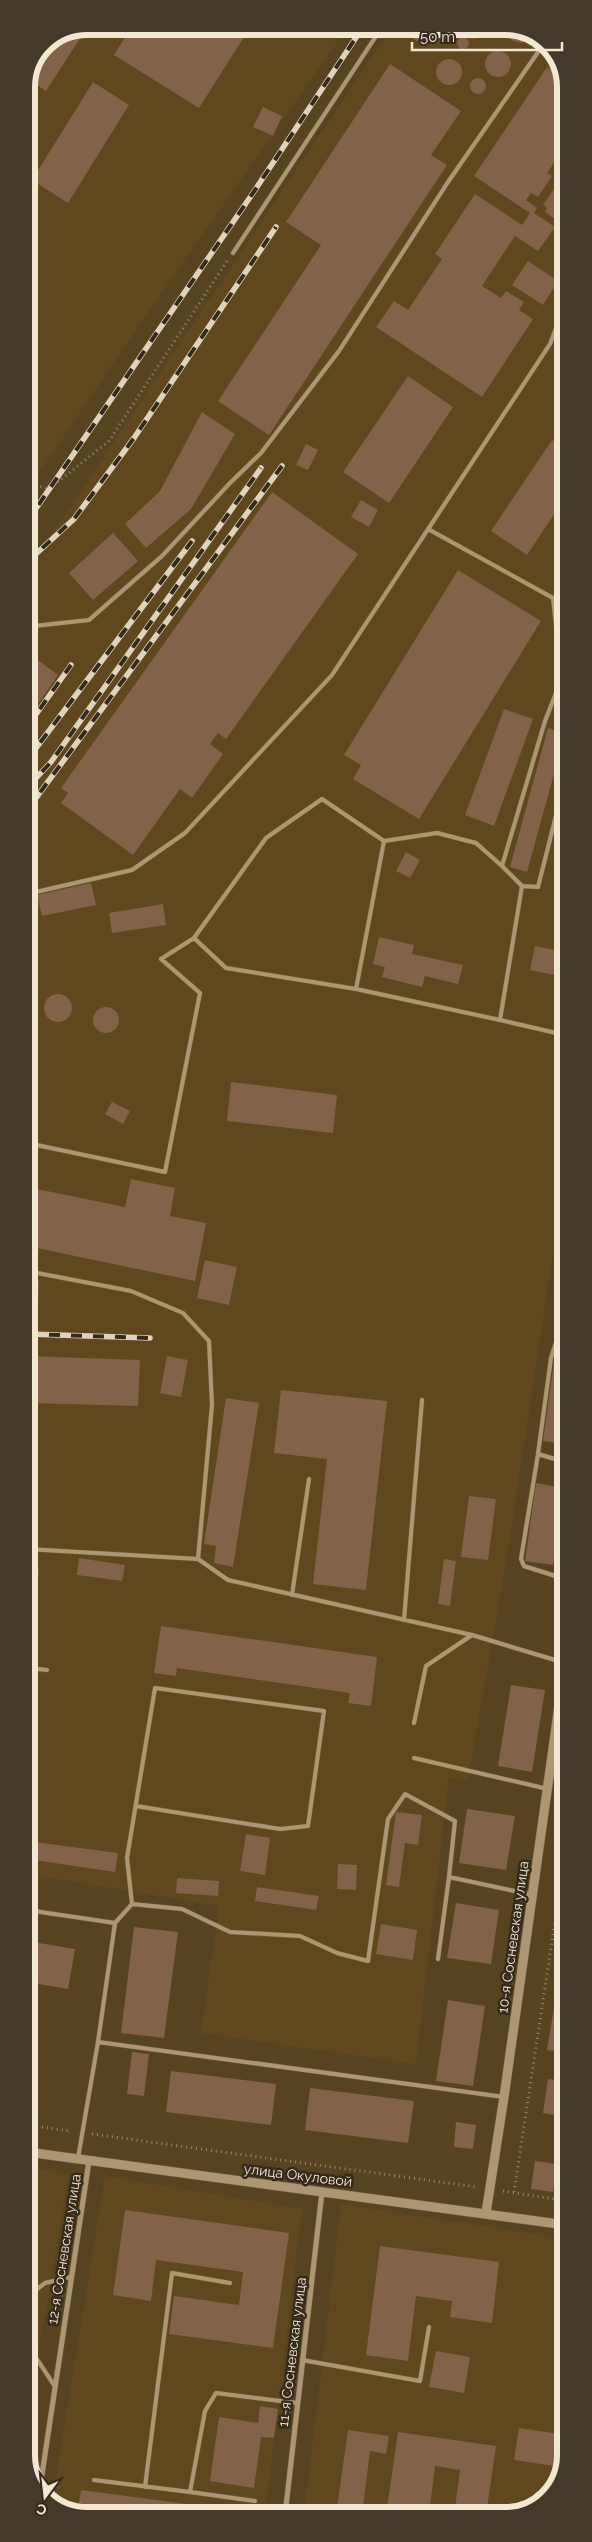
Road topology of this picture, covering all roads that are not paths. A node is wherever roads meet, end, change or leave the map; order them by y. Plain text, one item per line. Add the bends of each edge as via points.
1 (377, 35) edge
2 (540, 49) edge
3 (233, 252) road end
4 (557, 326) edge
5 (428, 529) junction
6 (35, 626) edge
7 (557, 634) edge
8 (557, 691) edge
9 (557, 812) edge
10 (384, 840) junction
11 (502, 866) junction
12 (522, 886) junction
13 (35, 892) edge
14 (194, 938) junction
15 (356, 989) junction
16 (500, 1020) junction
17 (557, 1033) edge
18 (35, 1145) edge
19 (35, 1273) edge
20 (557, 1342) edge
21 (422, 1400) dead end
22 (538, 1454) junction
23 (557, 1460) edge
24 (309, 1479) dead end
25 (35, 1549) edge
26 (198, 1559) junction
27 (557, 1576) edge
28 (292, 1595) junction
29 (404, 1620) junction
30 (472, 1635) junction
31 (557, 1661) edge
32 (35, 1669) edge
33 (47, 1670) dead end
34 (557, 1722) edge
35 (414, 1723) dead end
36 (414, 1758) dead end
37 (548, 1789) junction
38 (136, 1806) junction
39 (449, 1878) junction
40 (533, 1895) junction
41 (132, 1904) junction
42 (35, 1911) edge
43 (115, 1923) junction
44 (438, 1959) dead end
45 (98, 2042) junction
46 (504, 2097) junction
47 (35, 2153) edge
48 (78, 2160) junction
49 (89, 2162) junction
50 (322, 2192) junction
51 (486, 2213) junction
52 (557, 2224) edge
53 (70, 2277) junction
54 (230, 2283) dead end
55 (35, 2291) edge
56 (429, 2327) dead end
57 (35, 2356) edge
58 (302, 2360) junction
59 (54, 2385) junction
60 (297, 2403) junction
61 (42, 2472) edge
62 (94, 2480) dead end
63 (144, 2487) junction
64 (190, 2492) junction
65 (255, 2501) dead end
66 (286, 2507) edge

1 - 3 lane
2 - 6 lane via 448,182 339,351 261,453 162,556 89,620
4 - 5 lane via 550,344
5 - 7 lane via 553,598
5 - 13 lane via 332,674 185,833 132,870
8 - 11 lane via 545,721
9 - 12 lane via 538,887
10 - 11 lane via 437,833 476,843
10 - 14 lane via 322,799 266,838
10 - 15 lane
11 - 12 lane
12 - 16 lane
14 - 15 lane via 226,968
14 - 18 lane via 161,958 200,993 165,1172
15 - 16 lane
16 - 17 lane
19 - 26 lane via 130,1291 182,1314 209,1341 212,1405
20 - 22 lane via 551,1358
21 - 29 lane
22 - 23 lane
22 - 27 lane via 521,1559 524,1566
24 - 28 lane
25 - 26 lane
26 - 28 lane via 228,1580
28 - 29 lane
29 - 30 lane
30 - 31 lane
30 - 35 lane via 426,1666
32 - 33 lane
34 - 37 street, 10-я Сосневская улица
36 - 37 lane
37 - 40 street, 10-я Сосневская улица
38 - 38 lane via 155,1688 324,1710 308,1826 280,1829
38 - 41 lane via 127,1858
39 - 40 lane
39 - 41 lane via 455,1821 405,1794 388,1819 368,1961 337,1953 300,1936 230,1932 182,1909
39 - 44 lane
40 - 46 street, 10-я Сосневская улица
41 - 43 lane
42 - 43 lane
43 - 45 lane
45 - 46 lane
45 - 48 lane
46 - 51 street, 10-я Сосневская улица
47 - 48 street, улица Окуловой
48 - 49 street, улица Окуловой
49 - 50 street, улица Окуловой
49 - 53 street, 12-я Сосневская улица
50 - 51 street, улица Окуловой
50 - 58 street, 11-я Сосневская улица
51 - 52 street, улица Окуловой
53 - 55 lane via 45,2283
53 - 59 street, 12-я Сосневская улица
54 - 63 lane via 172,2272
56 - 58 lane via 420,2381
57 - 59 lane
58 - 60 street, 11-я Сосневская улица
59 - 61 street, 12-я Сосневская улица
60 - 64 lane via 216,2393 205,2410
60 - 66 street, 11-я Сосневская улица
62 - 63 lane
63 - 64 lane
64 - 65 lane

